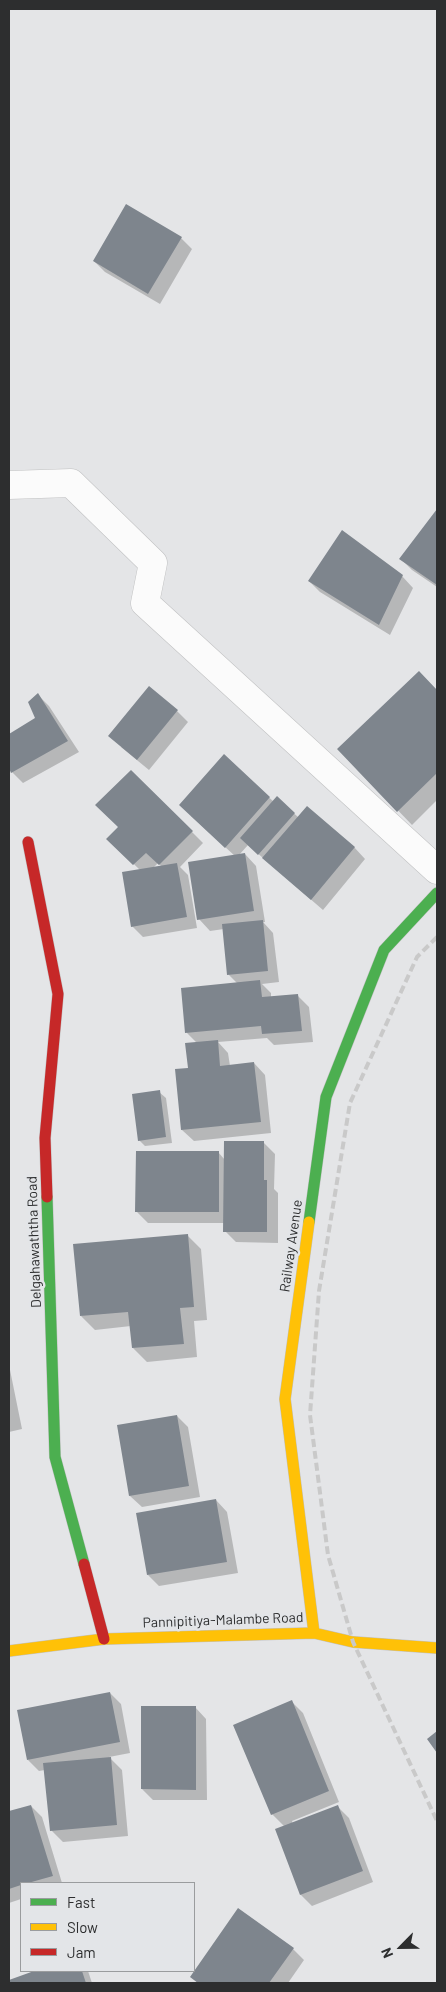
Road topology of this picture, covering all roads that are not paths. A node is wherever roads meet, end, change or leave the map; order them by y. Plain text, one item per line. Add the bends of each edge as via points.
1 (9, 485) edge
2 (28, 842) dead end
3 (437, 870) edge
4 (437, 893) edge
5 (314, 1633) junction
6 (104, 1639) junction
7 (437, 1648) edge
8 (9, 1651) edge

1 - 3 street via 71,483 153,564 145,603
2 - 6 street, Delgahawaththa Road via 58,994 45,1138 55,1457
4 - 5 street, Railway Avenue via 384,950 326,1097 285,1399
5 - 6 street, Pannipitiya-Malambe Road
5 - 7 street, Pannipitiya-Malambe Road via 353,1642
6 - 8 street, Pannipitiya-Malambe Road

